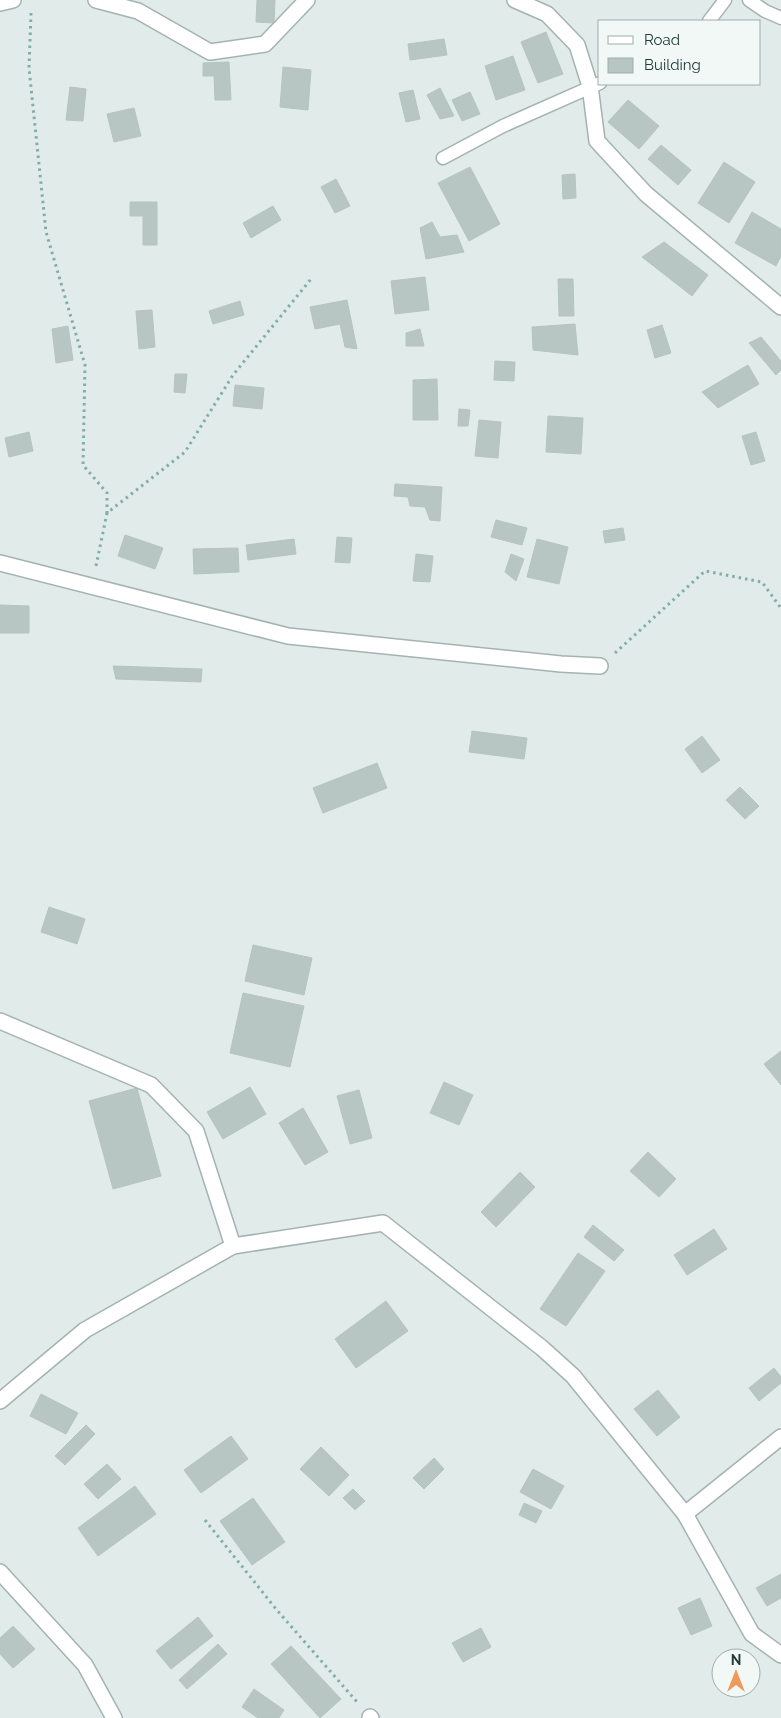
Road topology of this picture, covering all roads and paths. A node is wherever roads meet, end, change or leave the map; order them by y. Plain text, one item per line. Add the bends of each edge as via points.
1 (14, 0) edge
2 (96, 0) edge
3 (307, 0) edge
4 (515, 0) edge
5 (725, 0) edge
6 (749, 0) edge
7 (0, 3) edge
8 (31, 10) dead end
9 (781, 18) edge
10 (709, 20) edge
11 (595, 84) edge
12 (443, 158) dead end
13 (311, 279) dead end
14 (781, 306) edge
15 (107, 516) junction
16 (0, 563) edge
17 (92, 586) junction
18 (781, 608) edge
19 (600, 666) joint
20 (0, 1021) edge
21 (233, 1246) junction
22 (0, 1401) edge
23 (781, 1437) edge
24 (685, 1514) junction
25 (205, 1520) dead end
26 (0, 1572) edge
27 (781, 1655) edge
28 (114, 1718) edge
29 (370, 1718) edge

1 - 7 street
2 - 3 street via 138,11 210,52 265,44
4 - 11 street via 547,14 577,45
5 - 10 lane
6 - 9 lane
8 - 15 path via 29,68 46,232 85,364 83,465 108,493
11 - 12 lane via 503,126
11 - 14 street via 596,141 646,194
13 - 15 path via 233,375 186,452
15 - 17 path
16 - 17 street
17 - 19 street via 288,636
18 - 19 path via 762,582 705,571
20 - 21 street via 151,1085 196,1131
21 - 22 street via 85,1330
21 - 24 street via 383,1223 573,1376
23 - 24 street
24 - 27 street via 752,1634
25 - 29 path
26 - 28 street via 85,1665

